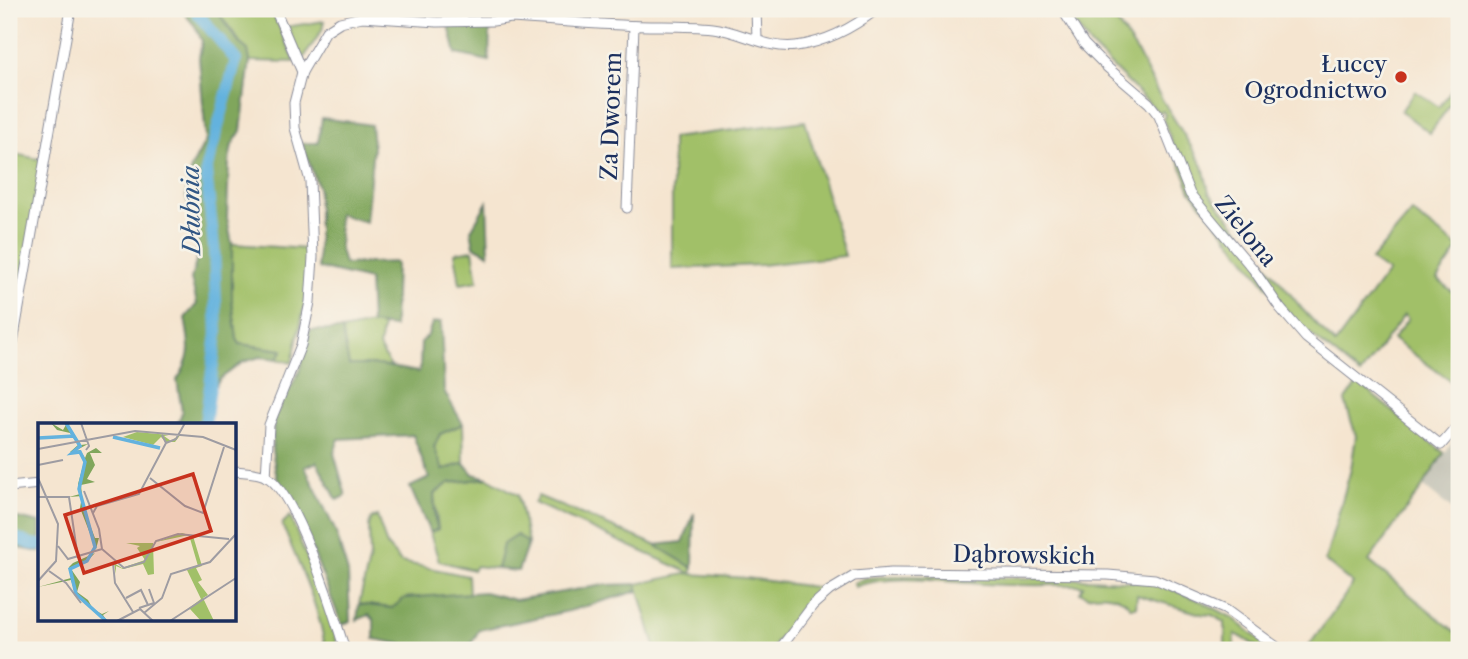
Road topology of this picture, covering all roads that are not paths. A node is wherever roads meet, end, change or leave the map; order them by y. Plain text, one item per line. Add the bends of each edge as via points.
1 (71, 9) edge
2 (275, 9) edge
3 (756, 9) edge
4 (877, 9) edge
5 (1062, 9) edge
6 (634, 26) junction
7 (757, 39) junction
8 (302, 72) junction
9 (627, 208) dead end
10 (9, 365) edge
11 (1459, 424) edge
12 (236, 471) edge
13 (266, 477) junction
14 (38, 484) edge
15 (9, 487) edge
16 (345, 650) edge
17 (779, 650) edge
18 (1281, 650) edge

1 - 10 street
2 - 8 street
3 - 7 street
4 - 7 street via 815,42 792,47
5 - 11 street, Zielona via 1084,44 1159,116 1191,194 1306,338 1441,445
6 - 7 street via 712,28
6 - 8 street via 511,18 437,22 362,17 326,31
6 - 9 street, Za Dworem
8 - 13 street via 294,103 295,128 310,181 310,302 301,345 269,425
12 - 13 street
13 - 16 street via 281,489 294,513
14 - 15 street
17 - 18 street, Dąbrowskich via 829,591 854,576 891,573 1155,579 1226,610

